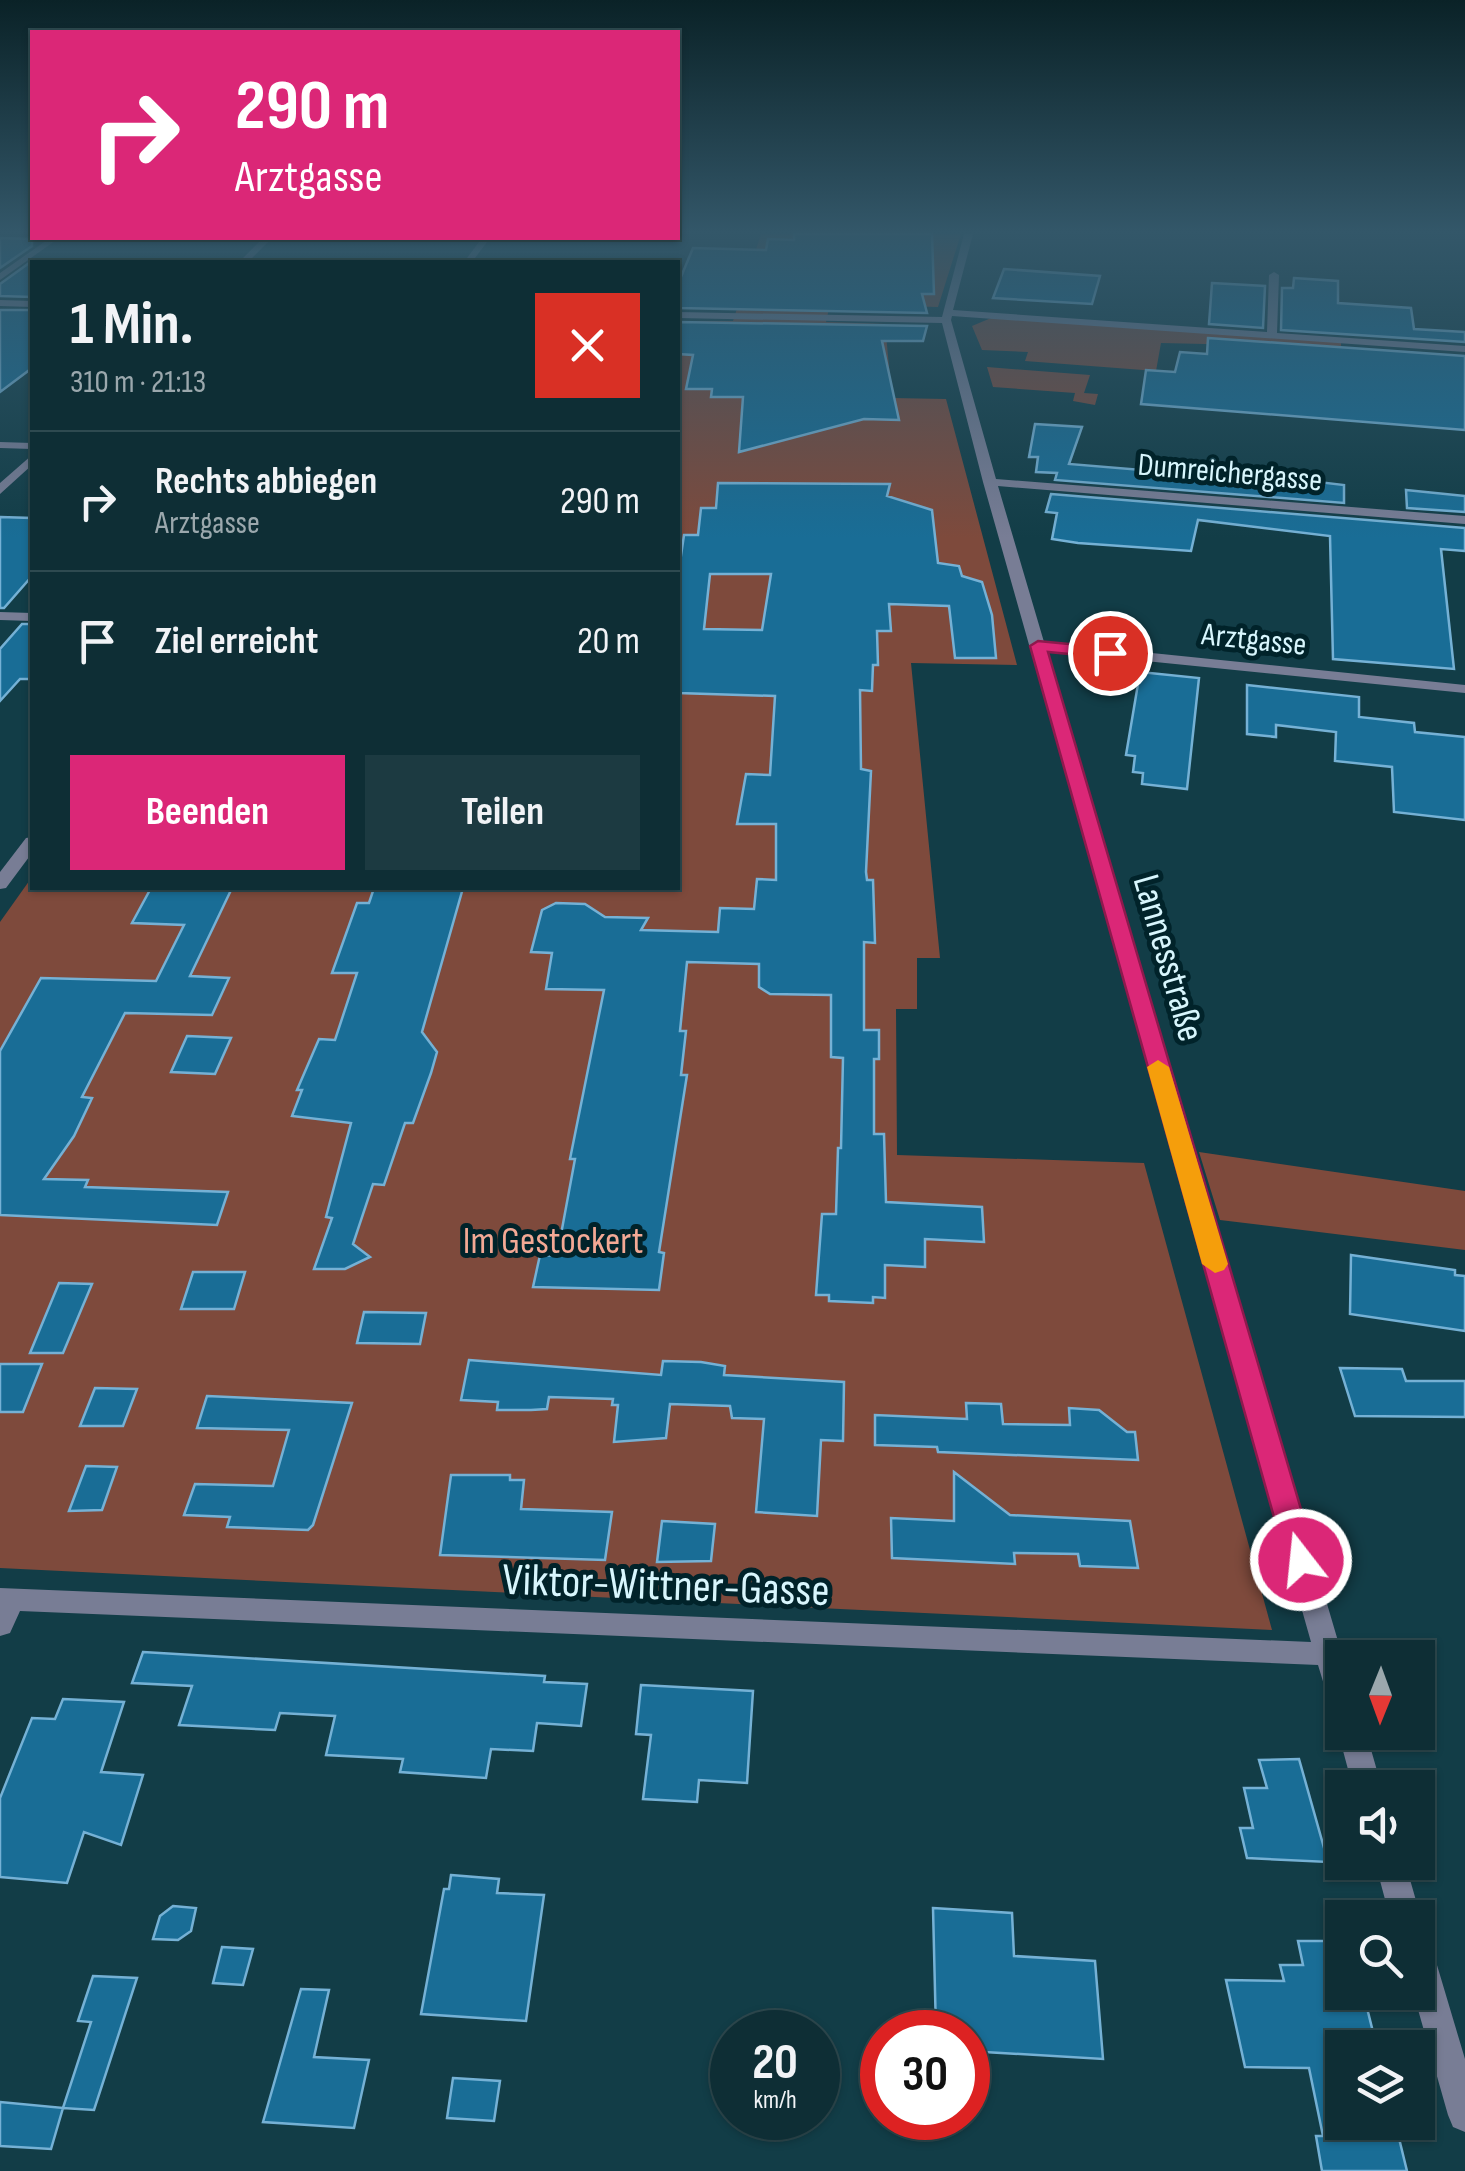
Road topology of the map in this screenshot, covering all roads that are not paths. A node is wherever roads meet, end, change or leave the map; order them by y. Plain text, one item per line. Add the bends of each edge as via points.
1 (952, 335) edge
2 (1260, 335) edge
3 (1272, 336) joint
4 (1465, 349) edge
5 (0, 445) edge
6 (30, 446) edge
7 (30, 461) edge
8 (989, 482) junction
9 (0, 490) edge
10 (1465, 520) edge
11 (0, 616) edge
12 (30, 617) edge
13 (1038, 646) junction
14 (1465, 689) edge
15 (30, 845) edge
16 (0, 884) edge
17 (4, 1608) edge
18 (1325, 1644) edge
19 (1325, 1654) edge
20 (1434, 2010) edge
21 (1465, 2116) edge

1 - 8 street, Lannesstraße
2 - 3 street
3 - 4 street
5 - 6 street
7 - 9 street
8 - 10 street, Dumreichergasse
8 - 13 street, Lannesstraße
11 - 12 street
13 - 14 street, Arztgasse
13 - 18 street, Lannesstraße
15 - 16 street
17 - 19 street, Viktor-Wittner-Gasse
20 - 21 street

